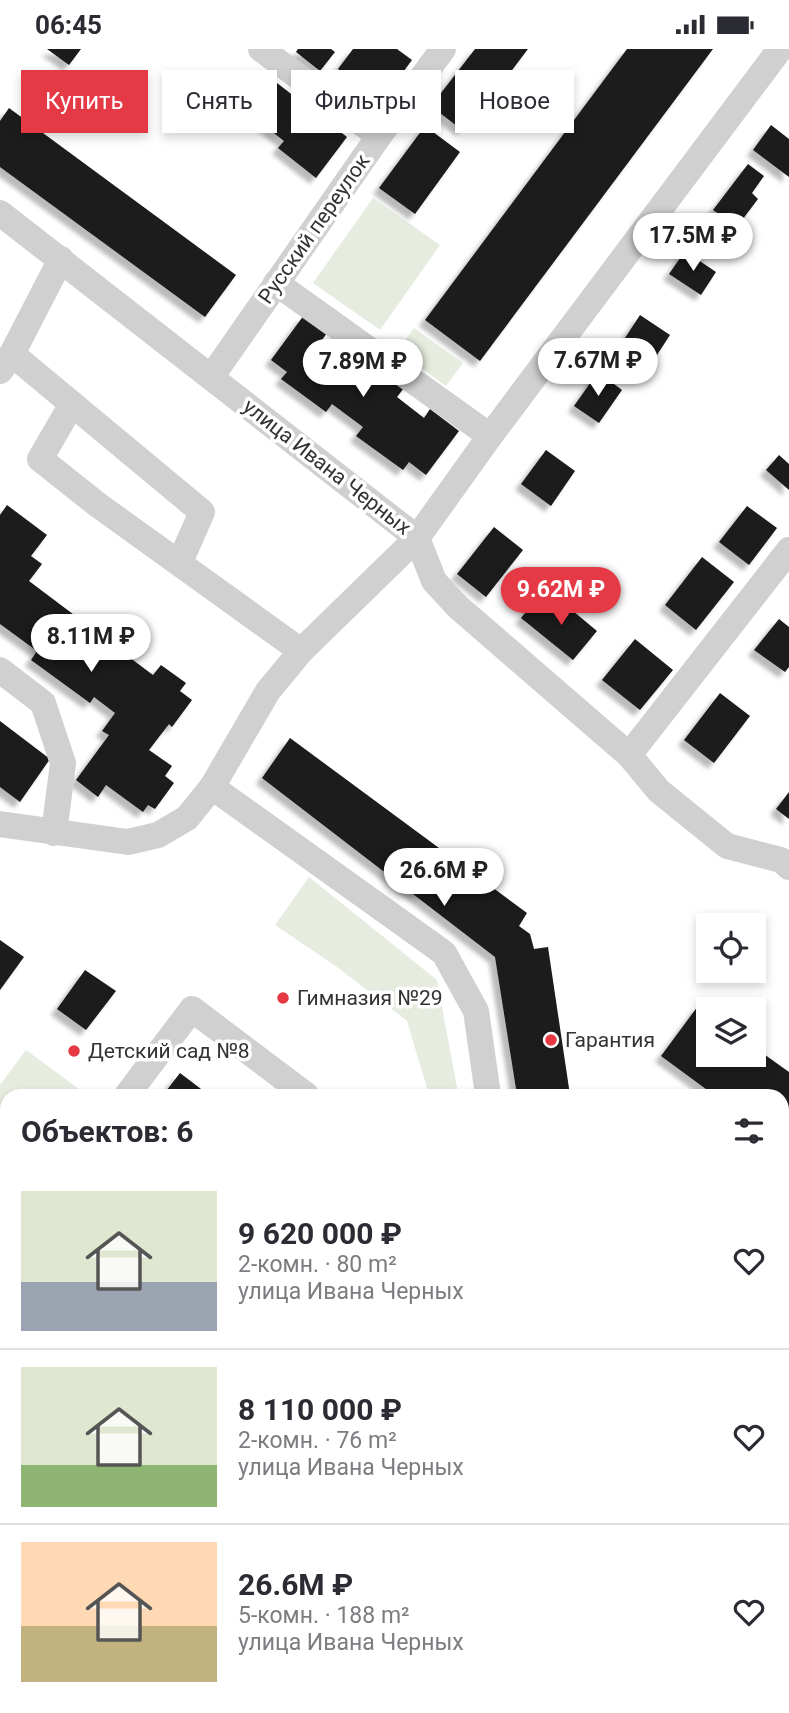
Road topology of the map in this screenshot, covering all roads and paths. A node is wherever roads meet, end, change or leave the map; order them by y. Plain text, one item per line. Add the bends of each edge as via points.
1 (261, 49) edge
2 (443, 49) edge
3 (780, 49) edge
4 (379, 136) junction
5 (0, 213) edge
6 (61, 259) junction
7 (276, 283) junction
8 (6, 363) edge
9 (212, 376) junction
10 (72, 404) junction
11 (490, 436) junction
12 (417, 538) junction
13 (789, 550) edge
14 (180, 562) junction
15 (301, 651) junction
16 (0, 670) edge
17 (629, 755) junction
18 (212, 787) junction
19 (0, 824) edge
20 (54, 833) junction
21 (789, 867) edge
22 (132, 1089) edge
23 (298, 1089) edge
24 (487, 1089) edge

1 - 4 street
2 - 4 street, Русский переулок
3 - 11 street
4 - 7 street, Русский переулок
5 - 6 street, улица Ивана Черных
6 - 8 street
6 - 9 street, улица Ивана Черных
7 - 9 street, Русский переулок
7 - 11 street
8 - 10 street
9 - 12 street, улица Ивана Черных
10 - 14 street via 202,512
10 - 14 street via 40,459
11 - 12 street
12 - 15 street
12 - 17 street, улица Ивана Черных via 434,581 458,607
13 - 17 street
14 - 15 street
15 - 18 street via 268,691
16 - 20 street via 43,703 63,763
17 - 21 street, улица Ивана Черных via 659,791 727,846 781,860
18 - 20 street via 187,818 158,835 128,842
18 - 24 street via 444,953 476,1011
19 - 20 street
22 - 23 street via 192,1009

